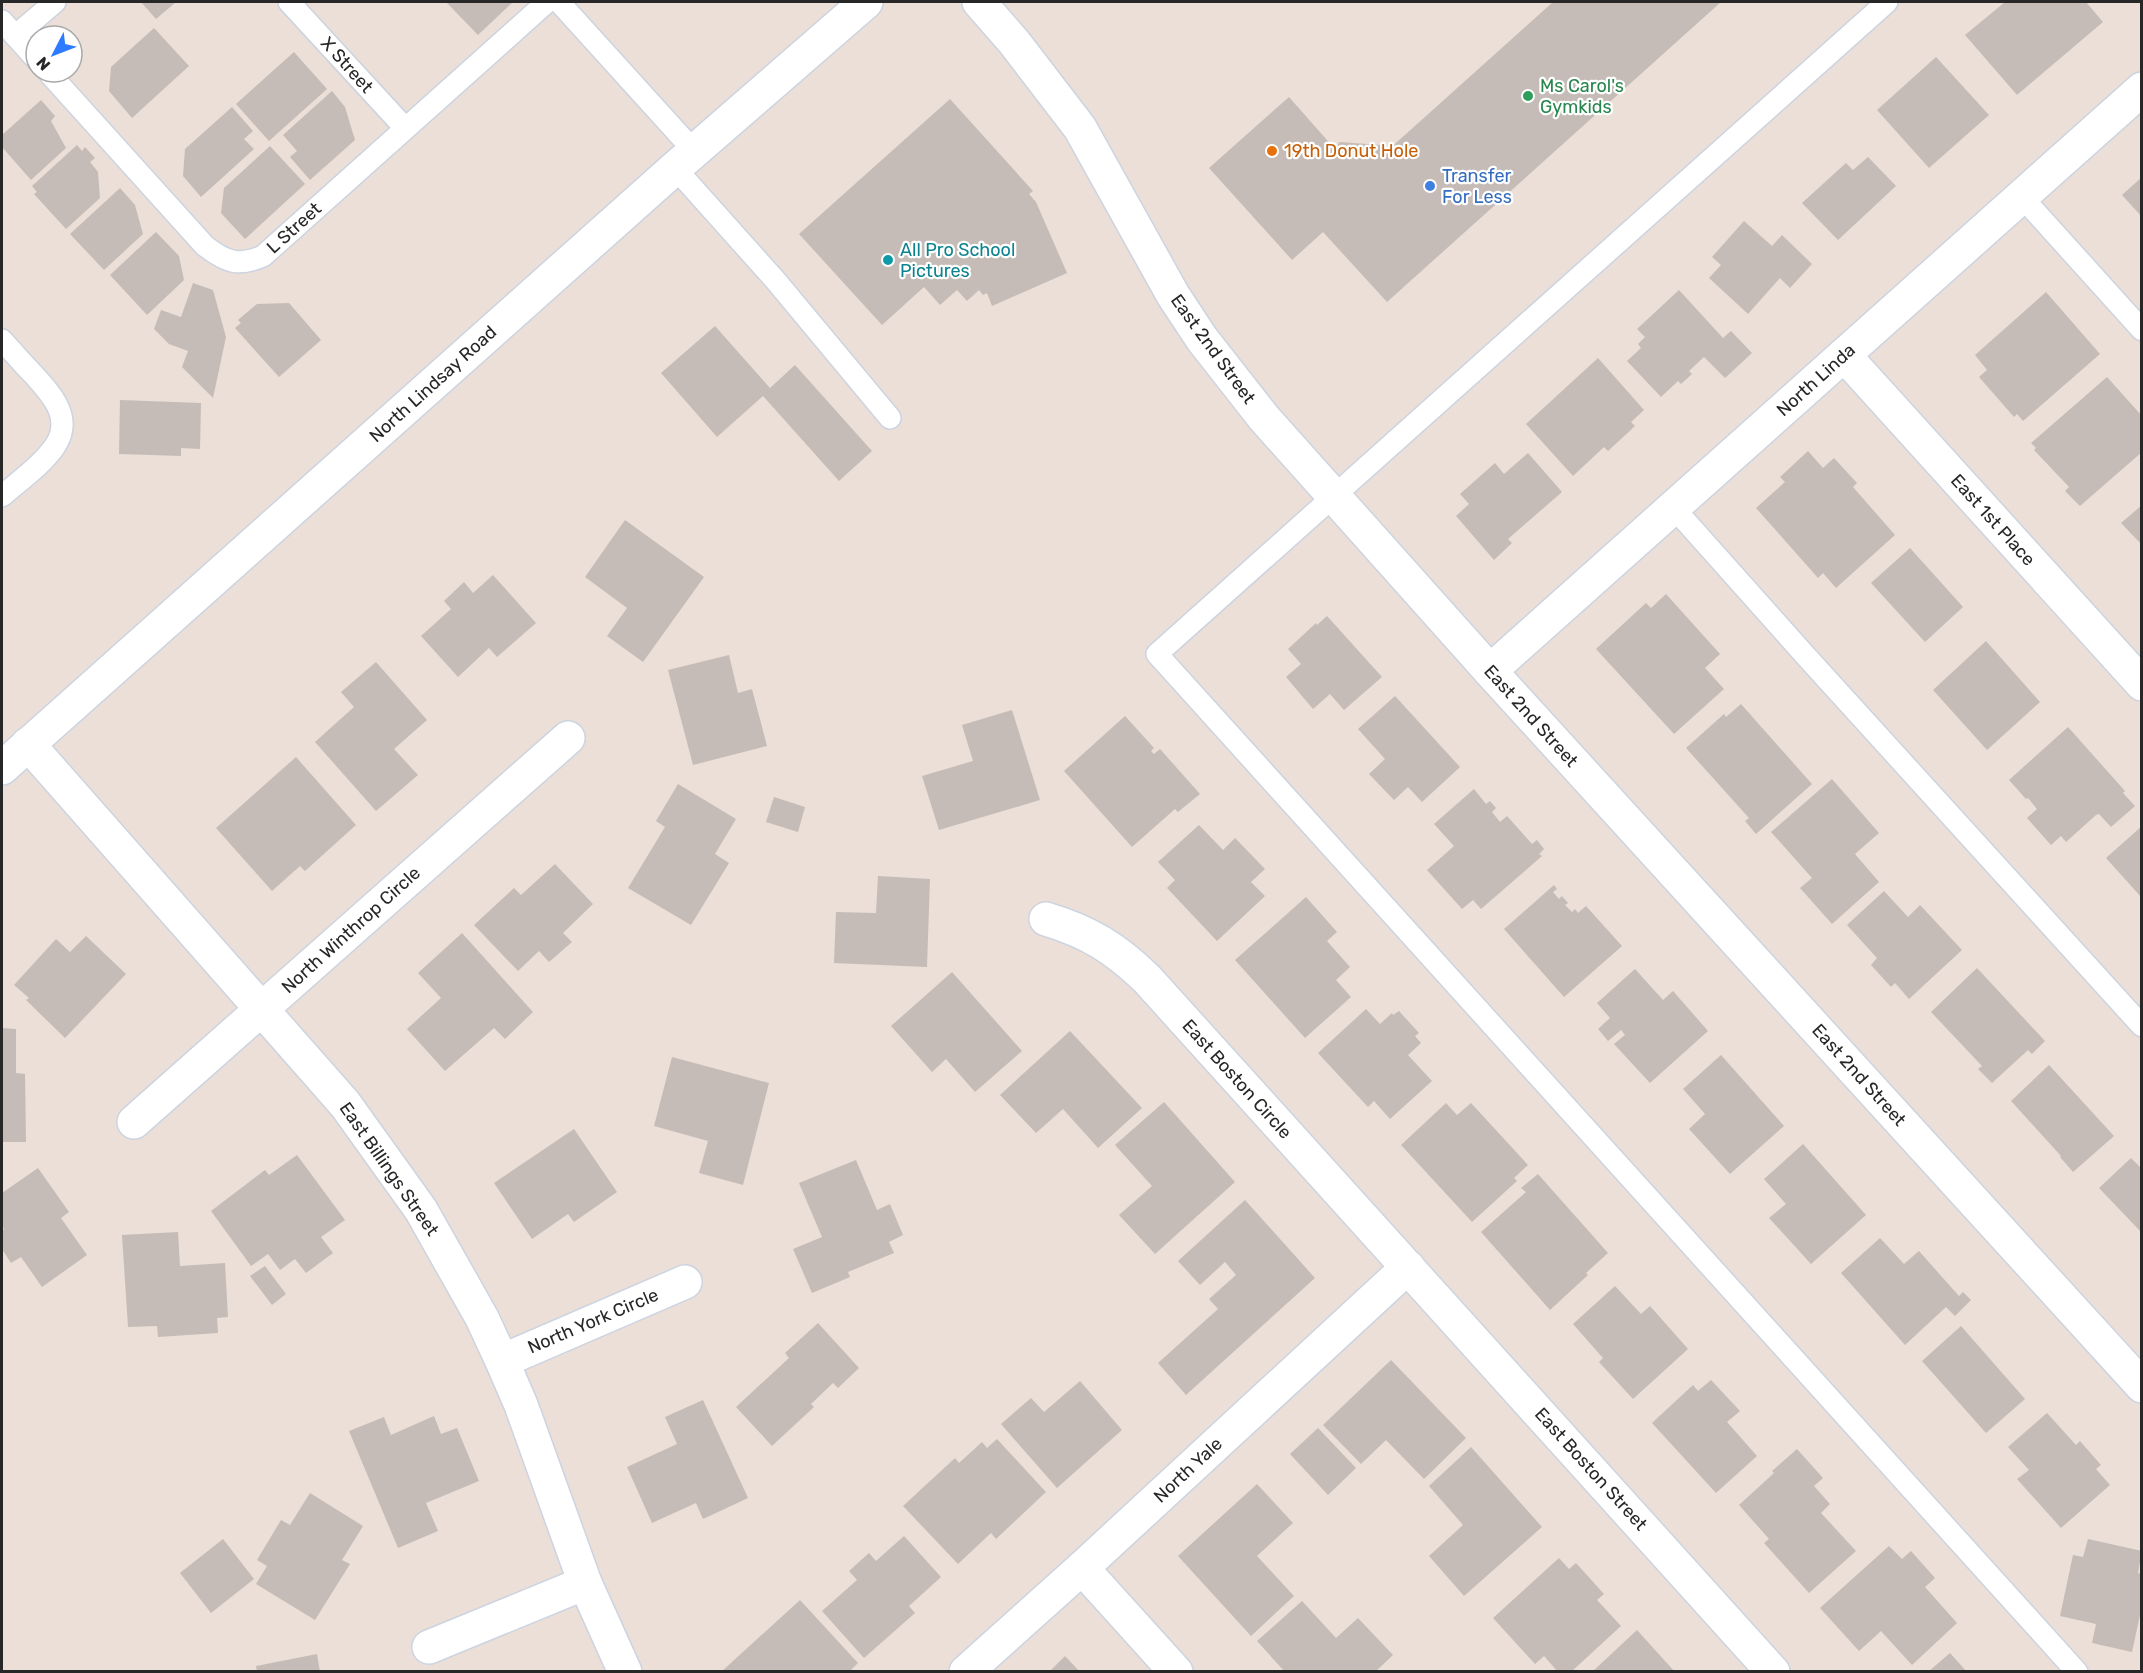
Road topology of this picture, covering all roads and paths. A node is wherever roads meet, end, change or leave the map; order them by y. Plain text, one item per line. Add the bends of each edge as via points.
1 (55, 2) edge
2 (289, 2) edge
3 (547, 2) edge
4 (559, 2) edge
5 (866, 2) edge
6 (979, 2) edge
7 (1887, 2) edge
8 (8, 28) edge
9 (24, 46) edge
10 (59, 84) edge
11 (2142, 89) edge
12 (405, 128) junction
13 (684, 159) junction
14 (2021, 196) junction
15 (2142, 330) edge
16 (2, 340) edge
17 (1844, 355) junction
18 (890, 418) dead end
19 (2, 496) edge
20 (1334, 496) junction
21 (1673, 507) junction
22 (1490, 671) junction
23 (2142, 684) edge
24 (567, 738) dead end
25 (28, 744) junction
26 (2, 768) edge
27 (1046, 919) dead end
28 (262, 1009) junction
29 (2142, 1026) edge
30 (134, 1122) dead end
31 (1408, 1267) junction
32 (685, 1282) dead end
33 (502, 1361) junction
34 (2142, 1386) edge
35 (1082, 1568) junction
36 (585, 1583) junction
37 (429, 1647) dead end
38 (625, 1671) edge
39 (966, 1671) edge
40 (1176, 1671) edge
41 (1773, 1671) edge
42 (2078, 1671) edge

1 - 8 lane
2 - 12 lane, X Street
3 - 12 lane, L Street
4 - 13 lane
5 - 13 street, North Lindsay Road
6 - 20 street, East 2nd Street via 1028,58 1080,128 1202,339 1264,418
7 - 20 lane
8 - 9 lane
10 - 12 lane, L Street via 205,246 233,262 263,256
11 - 14 street, North Linda
13 - 18 lane via 776,281
13 - 25 street, North Lindsay Road
14 - 15 lane
14 - 17 street, North Linda
16 - 19 lane via 58,404 62,430 47,456
17 - 21 street, North Linda
17 - 23 street, East 1st Place
20 - 22 street, East 2nd Street
20 - 42 lane via 1157,654
21 - 22 street, North Linda
21 - 29 lane
22 - 34 street, East 2nd Street
24 - 28 street, North Winthrop Circle
25 - 26 street, North Lindsay Road
25 - 28 street, East Billings Street
27 - 31 street, East Boston Circle via 1101,941 1133,966
28 - 30 street, North Winthrop Circle
28 - 33 street, East Billings Street via 345,1104 421,1210
31 - 35 street, North Yale
31 - 41 street, East Boston Street
32 - 33 street, North York Circle
33 - 36 street, East Billings Street
35 - 39 street, North Yale
35 - 40 street
36 - 37 street
36 - 38 street, East Billings Street

